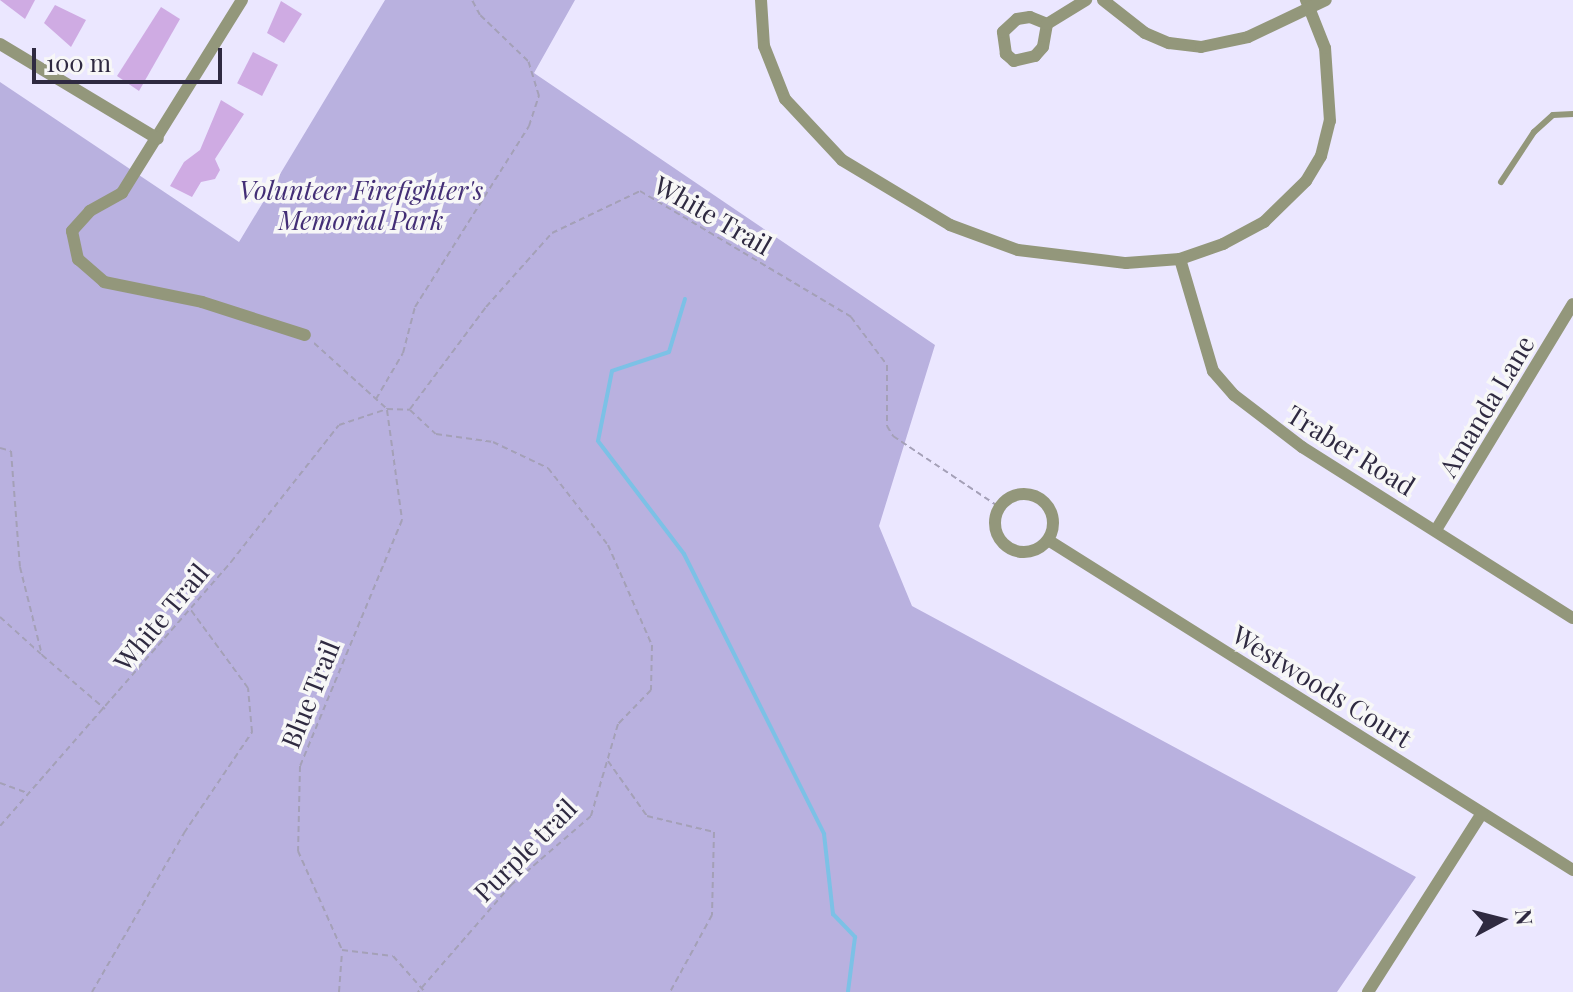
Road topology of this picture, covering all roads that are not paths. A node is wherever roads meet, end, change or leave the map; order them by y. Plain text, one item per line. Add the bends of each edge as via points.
1 (242, 0) edge
2 (761, 0) edge
3 (1086, 0) edge
4 (1103, 0) edge
5 (1326, 0) edge
6 (1308, 4) edge
7 (1047, 24) dead end
8 (0, 44) edge
9 (1573, 114) edge
10 (158, 139) junction
11 (1501, 182) dead end
12 (1180, 259) junction
13 (1573, 304) edge
14 (305, 335) road end
15 (1436, 530) junction
16 (1048, 540) junction
17 (1573, 618) edge
18 (1482, 813) junction
19 (1573, 870) edge
20 (1368, 992) edge

1 - 10 street
2 - 12 street via 764,46 785,99 809,130 872,181 950,225 1018,250 1073,261
3 - 7 street
4 - 6 street via 1145,33 1201,47 1248,37
5 - 6 street
6 - 12 street via 1330,84 1330,121 1321,156 1286,205 1264,222
8 - 10 street
9 - 11 lane via 1553,115 1534,132
10 - 14 street via 122,193 90,211 72,231 78,259 104,282 202,302
12 - 15 street, Traber Road via 1213,371 1234,395 1302,447
13 - 15 street, Amanda Lane
15 - 17 street, Traber Road
16 - 16 street via 1051,513 1040,499 1014,496 999,507 995,527 1012,550 1032,552
16 - 18 street, Westwoods Court
18 - 19 street, Westwoods Court
18 - 20 street

